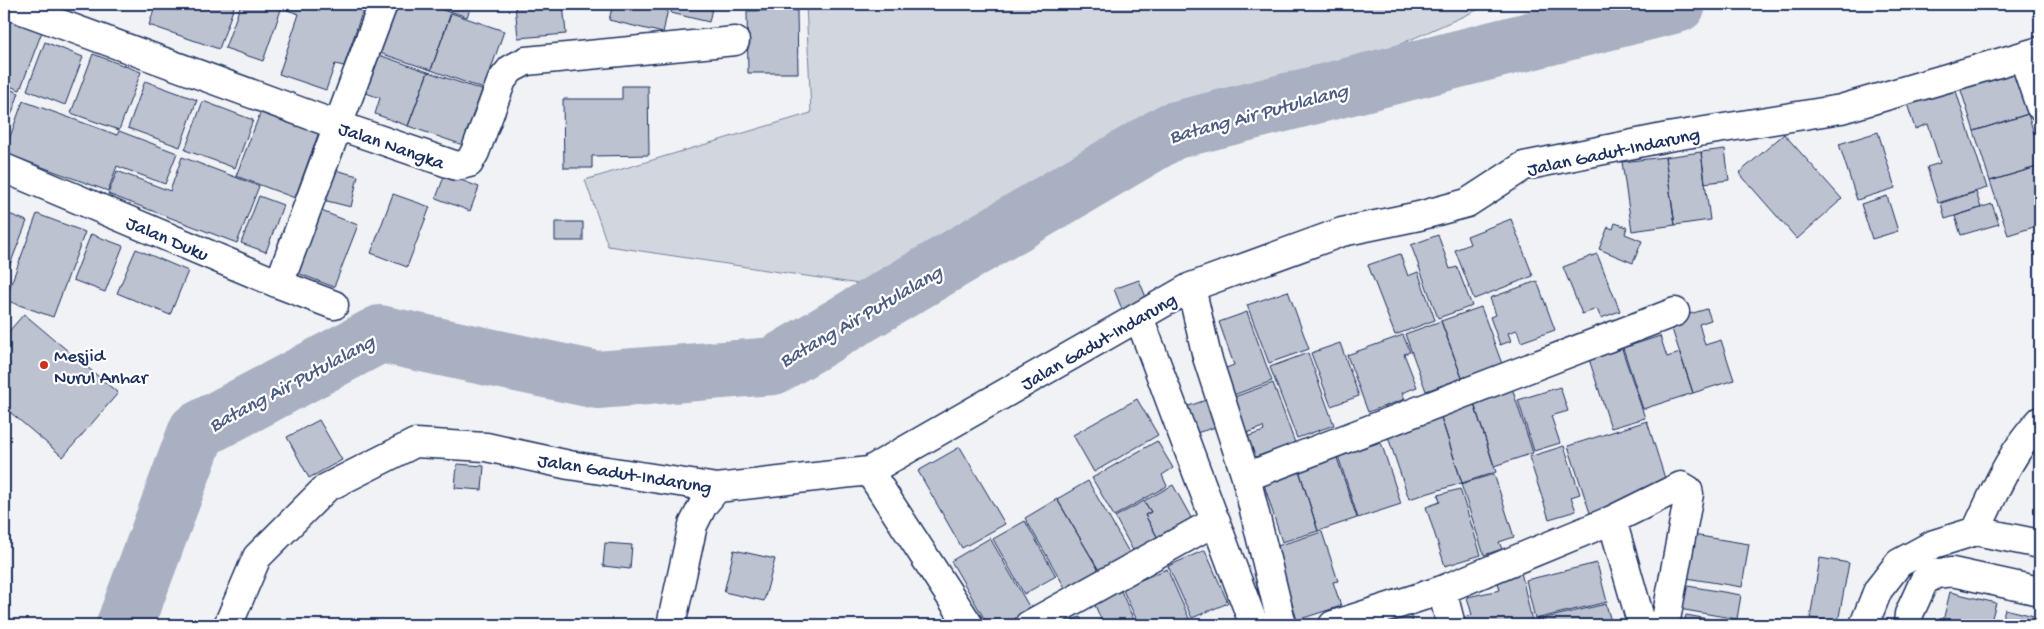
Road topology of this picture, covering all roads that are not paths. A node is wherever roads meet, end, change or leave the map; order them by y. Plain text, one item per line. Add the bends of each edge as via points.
1 (6, 4) edge
2 (383, 4) edge
3 (735, 41) dead end
4 (2032, 54) edge
5 (2040, 106) edge
6 (337, 125) junction
7 (4, 168) edge
8 (279, 284) junction
9 (1190, 287) junction
10 (334, 305) dead end
11 (1675, 312) dead end
12 (1139, 317) junction
13 (2040, 421) edge
14 (869, 471) junction
15 (1246, 478) junction
16 (717, 488) junction
17 (1216, 520) junction
18 (1612, 520) junction
19 (1976, 531) junction
20 (2040, 544) edge
21 (1442, 590) junction
22 (2040, 590) edge
23 (228, 625) edge
24 (671, 625) edge
25 (969, 625) edge
26 (1029, 625) edge
27 (1254, 625) edge
28 (1282, 625) edge
29 (1333, 625) edge
30 (1451, 625) edge
31 (1642, 625) edge
32 (1665, 625) edge
33 (1864, 625) edge
34 (1908, 625) edge

1 - 6 street, Jalan Nangka
2 - 6 street
3 - 6 street, Jalan Nangka via 526,62 511,69 502,80 475,152 469,163 457,166
4 - 5 street
4 - 9 street, Jalan Gadut-Indarung via 1841,108 1668,137 1524,166 1467,203 1342,232
6 - 8 street
7 - 8 street, Jalan Duku
8 - 10 street, Jalan Duku
9 - 12 street, Jalan Gadut-Indarung
9 - 15 street via 1207,357
11 - 15 street
12 - 14 street, Jalan Gadut-Indarung
12 - 17 street
13 - 19 street via 2022,440
14 - 16 street, Jalan Gadut-Indarung
14 - 25 street
15 - 28 street
16 - 23 street, Jalan Gadut-Indarung via 569,466 486,447 415,443 326,488 256,558
16 - 24 street via 693,525
17 - 26 street
17 - 27 street
18 - 21 street
18 - 31 street
18 - 32 street via 1677,487 1684,486 1688,490
19 - 20 street
19 - 33 street via 1934,544 1899,563 1878,590
21 - 29 street
21 - 30 street
22 - 34 street via 1952,572 1936,574 1924,581 1909,614

